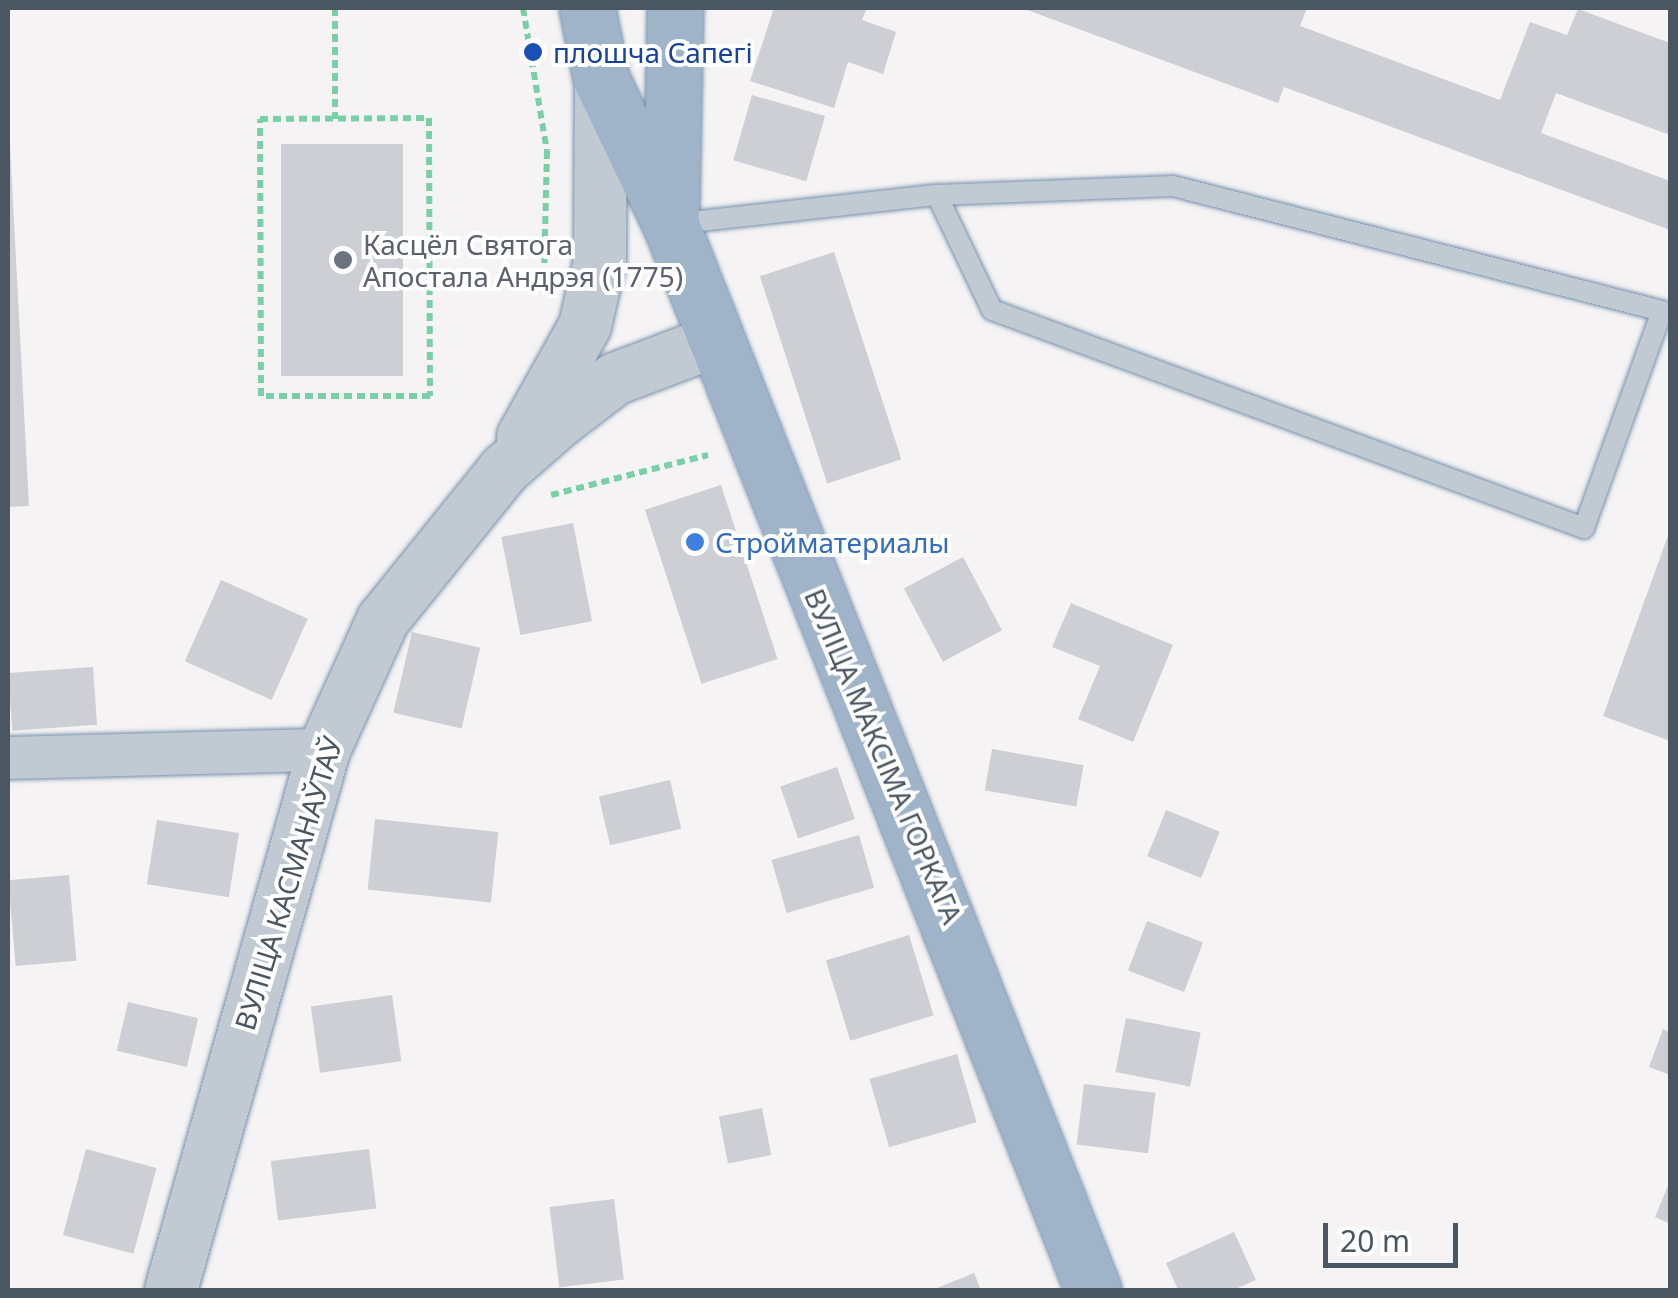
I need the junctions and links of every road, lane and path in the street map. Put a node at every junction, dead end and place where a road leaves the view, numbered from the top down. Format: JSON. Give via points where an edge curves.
{"nodes":[{"id":1,"x":335,"y":8,"type":"edge"},
{"id":2,"x":522,"y":8,"type":"edge"},
{"id":3,"x":586,"y":8,"type":"edge"},
{"id":4,"x":674,"y":8,"type":"edge"},
{"id":5,"x":602,"y":79,"type":"junction"},
{"id":6,"x":335,"y":119,"type":"junction"},
{"id":7,"x":937,"y":195,"type":"junction"},
{"id":8,"x":671,"y":224,"type":"junction"},
{"id":9,"x":544,"y":284,"type":"dead end"},
{"id":10,"x":715,"y":341,"type":"junction"},
{"id":11,"x":505,"y":469,"type":"junction"},
{"id":12,"x":324,"y":750,"type":"junction"},
{"id":13,"x":8,"y":758,"type":"edge"},
{"id":14,"x":171,"y":1290,"type":"edge"},
{"id":15,"x":1093,"y":1290,"type":"edge"}],
"edges":[{"from":1,"to":6,"type":"path"},
{"from":2,"to":9,"type":"path","via":[[548,151]]},
{"from":3,"to":5,"type":"highway","name":"ВУЛІЦА МАКСІМА ГОРКАГА"},
{"from":4,"to":8,"type":"highway","name":"ВУЛІЦА МАКСІМА ГОРКАГА"},
{"from":5,"to":8,"type":"highway","name":"ВУЛІЦА МАКСІМА ГОРКАГА"},
{"from":5,"to":11,"type":"street","via":[[600,261],[585,326]]},
{"from":6,"to":6,"type":"path","via":[[429,118],[430,396],[261,396],[260,119]]},
{"from":7,"to":7,"type":"lane","via":[[1173,186],[1662,310],[1584,528],[992,310]]},
{"from":7,"to":8,"type":"lane"},
{"from":8,"to":10,"type":"highway","name":"ВУЛІЦА МАКСІМА ГОРКАГА"},
{"from":10,"to":11,"type":"street","name":"ВУЛІЦА КАСМАНАЎТАЎ","via":[[615,378]]},
{"from":10,"to":15,"type":"highway","name":"ВУЛІЦА МАКСІМА ГОРКАГА"},
{"from":11,"to":12,"type":"street","name":"ВУЛІЦА КАСМАНАЎТАЎ","via":[[383,620]]},
{"from":12,"to":13,"type":"street"},
{"from":12,"to":14,"type":"street","name":"ВУЛІЦА КАСМАНАЎТАЎ"}]}
